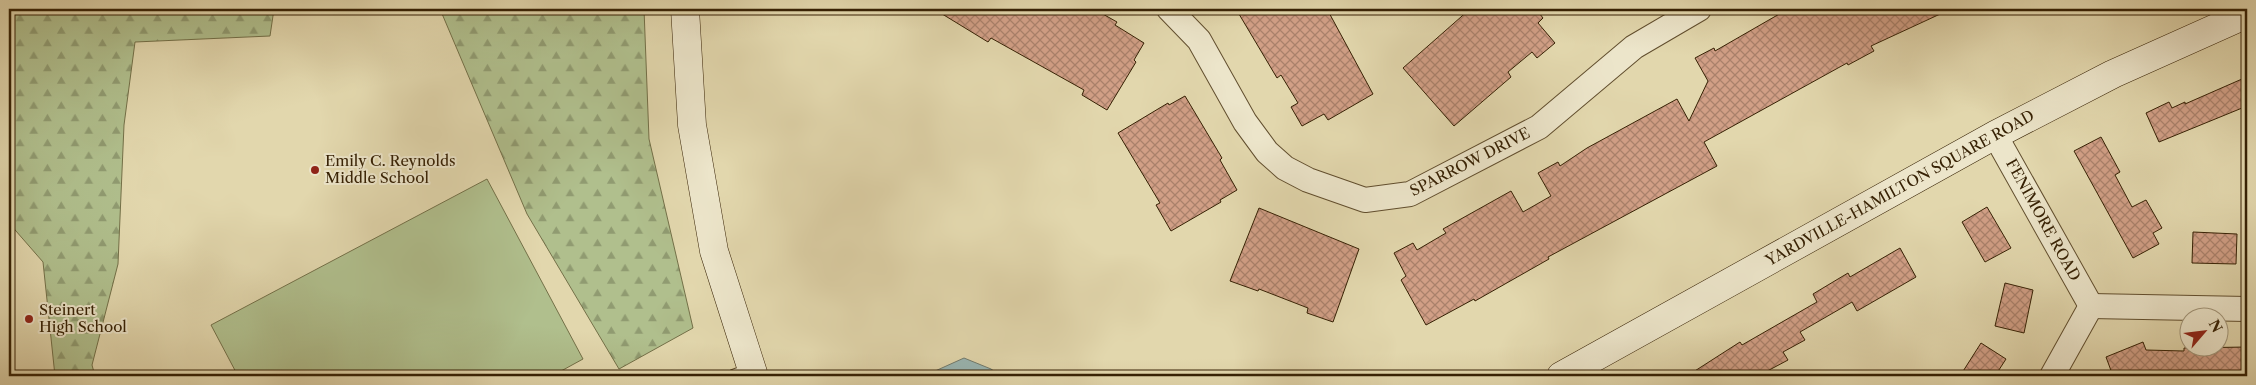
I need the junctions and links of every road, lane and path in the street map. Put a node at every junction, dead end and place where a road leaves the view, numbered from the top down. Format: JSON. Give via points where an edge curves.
{"nodes":[{"id":1,"x":685,"y":9,"type":"edge"},
{"id":2,"x":1699,"y":9,"type":"edge"},
{"id":3,"x":1176,"y":11,"type":"edge"},
{"id":4,"x":2247,"y":14,"type":"edge"},
{"id":5,"x":1995,"y":135,"type":"junction"},
{"id":6,"x":2091,"y":306,"type":"junction"},
{"id":7,"x":2247,"y":309,"type":"edge"},
{"id":8,"x":746,"y":374,"type":"edge"},
{"id":9,"x":1561,"y":376,"type":"edge"},
{"id":10,"x":2052,"y":376,"type":"edge"}],
"edges":[{"from":1,"to":8,"type":"street","via":[[692,125],[714,251]]},
{"from":2,"to":3,"type":"street","name":"SPARROW DRIVE","via":[[1634,47],[1539,127],[1410,194],[1365,200],[1308,180],[1285,168],[1267,152],[1245,122],[1199,40]]},
{"from":4,"to":5,"type":"street","name":"YARDVILLE-HAMILTON SQUARE ROAD","via":[[2113,74]]},
{"from":5,"to":6,"type":"street","name":"FENIMORE ROAD"},
{"from":5,"to":9,"type":"street","name":"YARDVILLE-HAMILTON SQUARE ROAD"},
{"from":6,"to":7,"type":"street"},
{"from":6,"to":10,"type":"street"}]}
